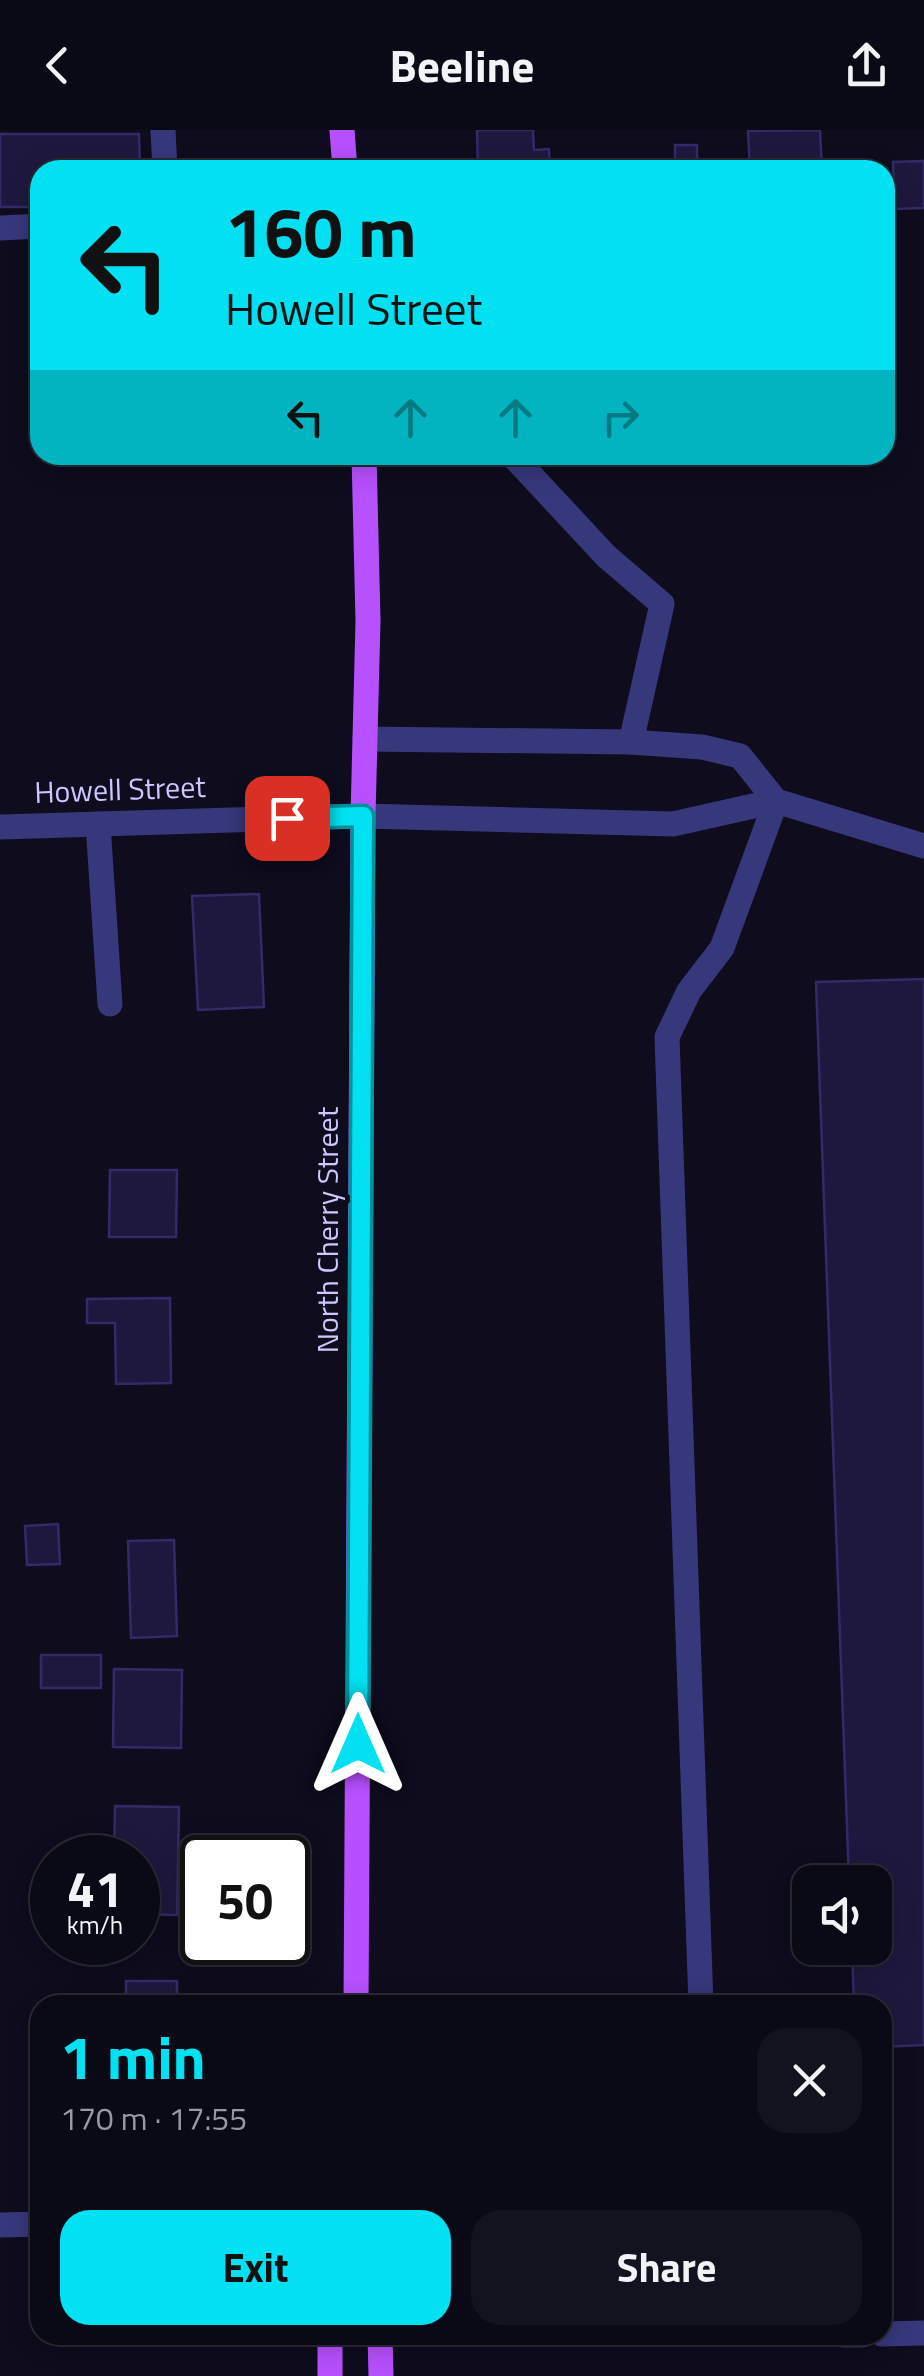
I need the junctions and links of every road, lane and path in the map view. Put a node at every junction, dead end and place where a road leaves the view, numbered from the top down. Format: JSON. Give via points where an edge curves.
{"nodes":[{"id":1,"x":163,"y":130,"type":"edge"},
{"id":2,"x":342,"y":130,"type":"edge"},
{"id":3,"x":164,"y":160,"type":"edge"},
{"id":4,"x":344,"y":160,"type":"edge"},
{"id":5,"x":30,"y":226,"type":"edge"},
{"id":6,"x":0,"y":228,"type":"edge"},
{"id":7,"x":364,"y":465,"type":"edge"},
{"id":8,"x":521,"y":465,"type":"edge"},
{"id":9,"x":364,"y":739,"type":"junction"},
{"id":10,"x":631,"y":742,"type":"junction"},
{"id":11,"x":776,"y":801,"type":"junction"},
{"id":12,"x":363,"y":816,"type":"junction"},
{"id":13,"x":98,"y":824,"type":"junction"},
{"id":14,"x":0,"y":826,"type":"edge"},
{"id":15,"x":924,"y":846,"type":"edge"},
{"id":16,"x":110,"y":1004,"type":"dead end"},
{"id":17,"x":356,"y":1995,"type":"edge"},
{"id":18,"x":701,"y":1995,"type":"edge"},
{"id":19,"x":30,"y":2224,"type":"edge"},
{"id":20,"x":0,"y":2226,"type":"edge"},
{"id":21,"x":924,"y":2333,"type":"edge"},
{"id":22,"x":892,"y":2334,"type":"edge"},
{"id":23,"x":330,"y":2345,"type":"edge"},
{"id":24,"x":380,"y":2345,"type":"edge"},
{"id":25,"x":330,"y":2376,"type":"edge"},
{"id":26,"x":381,"y":2376,"type":"edge"}],
"edges":[{"from":1,"to":3,"type":"street"},
{"from":2,"to":4,"type":"main road"},
{"from":5,"to":6,"type":"street"},
{"from":7,"to":9,"type":"main road","name":"North Cherry Street"},
{"from":8,"to":10,"type":"street","via":[[606,556],[662,604]]},
{"from":9,"to":10,"type":"street"},
{"from":9,"to":12,"type":"main road","name":"North Cherry Street"},
{"from":10,"to":11,"type":"street","via":[[740,756]]},
{"from":11,"to":12,"type":"street","name":"Howell Street","via":[[673,824]]},
{"from":11,"to":15,"type":"street"},
{"from":11,"to":18,"type":"street","via":[[722,948],[667,1037]]},
{"from":12,"to":13,"type":"street","name":"Howell Street"},
{"from":12,"to":17,"type":"main road","name":"North Cherry Street"},
{"from":13,"to":14,"type":"street","name":"Howell Street"},
{"from":13,"to":16,"type":"street"},
{"from":19,"to":20,"type":"street"},
{"from":21,"to":22,"type":"street"},
{"from":23,"to":25,"type":"main road"},
{"from":24,"to":26,"type":"main road"}]}
